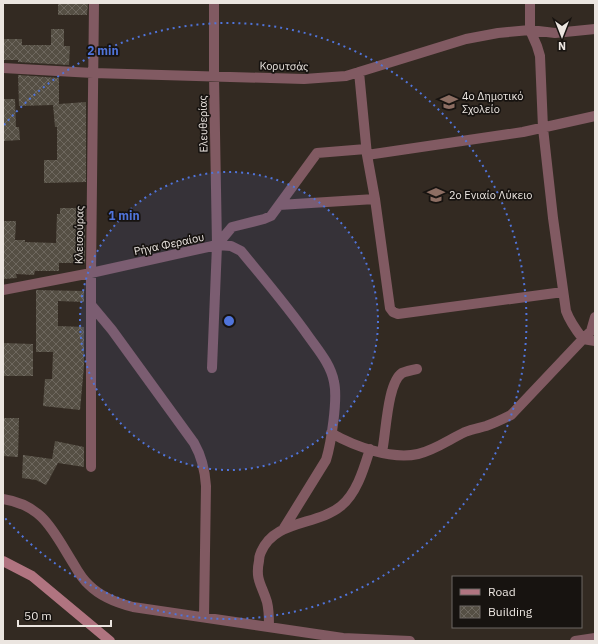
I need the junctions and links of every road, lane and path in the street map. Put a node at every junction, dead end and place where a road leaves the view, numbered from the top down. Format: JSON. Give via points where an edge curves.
{"nodes":[{"id":1,"x":94,"y":3,"type":"edge"},
{"id":2,"x":214,"y":3,"type":"edge"},
{"id":3,"x":530,"y":3,"type":"edge"},
{"id":4,"x":595,"y":29,"type":"edge"},
{"id":5,"x":530,"y":30,"type":"junction"},
{"id":6,"x":3,"y":68,"type":"edge"},
{"id":7,"x":359,"y":72,"type":"junction"},
{"id":8,"x":93,"y":73,"type":"junction"},
{"id":9,"x":214,"y":76,"type":"junction"},
{"id":10,"x":592,"y":118,"type":"edge"},
{"id":11,"x":543,"y":128,"type":"junction"},
{"id":12,"x":367,"y":152,"type":"junction"},
{"id":13,"x":375,"y":199,"type":"junction"},
{"id":14,"x":280,"y":205,"type":"junction"},
{"id":15,"x":217,"y":245,"type":"junction"},
{"id":16,"x":91,"y":273,"type":"junction"},
{"id":17,"x":3,"y":290,"type":"edge"},
{"id":18,"x":563,"y":292,"type":"junction"},
{"id":19,"x":92,"y":306,"type":"junction"},
{"id":20,"x":595,"y":317,"type":"edge"},
{"id":21,"x":584,"y":339,"type":"junction"},
{"id":22,"x":595,"y":341,"type":"edge"},
{"id":23,"x":212,"y":368,"type":"dead end"},
{"id":24,"x":417,"y":369,"type":"dead end"},
{"id":25,"x":331,"y":433,"type":"junction"},
{"id":26,"x":370,"y":449,"type":"junction"},
{"id":27,"x":382,"y":452,"type":"junction"},
{"id":28,"x":91,"y":467,"type":"dead end"},
{"id":29,"x":3,"y":499,"type":"edge"},
{"id":30,"x":284,"y":528,"type":"junction"},
{"id":31,"x":3,"y":561,"type":"edge"},
{"id":32,"x":204,"y":617,"type":"junction"},
{"id":33,"x":268,"y":626,"type":"junction"},
{"id":34,"x":595,"y":638,"type":"edge"},
{"id":35,"x":110,"y":641,"type":"edge"},
{"id":36,"x":410,"y":641,"type":"edge"},
{"id":37,"x":575,"y":641,"type":"edge"}],
"edges":[{"from":1,"to":8,"type":"street","name":"Κλεισούρας"},
{"from":2,"to":9,"type":"street","name":"Ελευθερίας"},
{"from":3,"to":5,"type":"street"},
{"from":4,"to":5,"type":"street","name":"Κορυτσάς","via":[[555,33]]},
{"from":5,"to":7,"type":"street","name":"Κορυτσάς","via":[[466,39]]},
{"from":5,"to":11,"type":"street","via":[[540,56]]},
{"from":6,"to":8,"type":"street","name":"Κορυτσάς"},
{"from":7,"to":9,"type":"street","name":"Κορυτσάς","via":[[333,78],[304,79]]},
{"from":7,"to":12,"type":"street"},
{"from":8,"to":9,"type":"street","name":"Κορυτσάς"},
{"from":8,"to":16,"type":"street","name":"Κλεισούρας"},
{"from":9,"to":15,"type":"street","name":"Ελευθερίας"},
{"from":10,"to":11,"type":"street","name":"Ρήγα Φεραίου"},
{"from":11,"to":12,"type":"street","name":"Ρήγα Φεραίου"},
{"from":11,"to":18,"type":"street"},
{"from":12,"to":13,"type":"street"},
{"from":12,"to":14,"type":"street","name":"Ρήγα Φεραίου","via":[[317,153]]},
{"from":13,"to":14,"type":"street"},
{"from":13,"to":18,"type":"street","via":[[390,308],[393,312],[398,314]]},
{"from":14,"to":15,"type":"street","name":"Ρήγα Φεραίου","via":[[271,216],[232,227]]},
{"from":15,"to":16,"type":"street","name":"Ρήγα Φεραίου"},
{"from":15,"to":23,"type":"street","name":"Ελευθερίας"},
{"from":15,"to":25,"type":"street","via":[[231,246],[241,251],[294,317],[331,371],[336,397]]},
{"from":16,"to":17,"type":"street","name":"Ρήγα Φεραίου"},
{"from":16,"to":19,"type":"street","name":"Κλεισούρας"},
{"from":18,"to":21,"type":"street","via":[[569,320]]},
{"from":19,"to":28,"type":"street","name":"Κλεισούρας"},
{"from":19,"to":32,"type":"street","via":[[194,443],[202,460],[206,486]]},
{"from":20,"to":21,"type":"street","via":[[591,331]]},
{"from":21,"to":22,"type":"street"},
{"from":21,"to":27,"type":"street","via":[[511,415],[467,431],[418,454],[404,456]]},
{"from":24,"to":27,"type":"street","via":[[401,374],[393,387]]},
{"from":25,"to":26,"type":"street","via":[[350,444]]},
{"from":25,"to":30,"type":"street","via":[[326,460]]},
{"from":26,"to":27,"type":"street"},
{"from":26,"to":30,"type":"street","via":[[358,482],[341,506],[323,517]]},
{"from":29,"to":32,"type":"street","via":[[23,504],[39,514],[89,585],[104,596],[118,604]]},
{"from":30,"to":33,"type":"street","via":[[272,536],[260,552],[257,575],[267,603]]},
{"from":31,"to":35,"type":"street","via":[[32,576]]},
{"from":32,"to":33,"type":"street"},
{"from":33,"to":36,"type":"street","via":[[343,638]]},
{"from":34,"to":37,"type":"street"}]}
